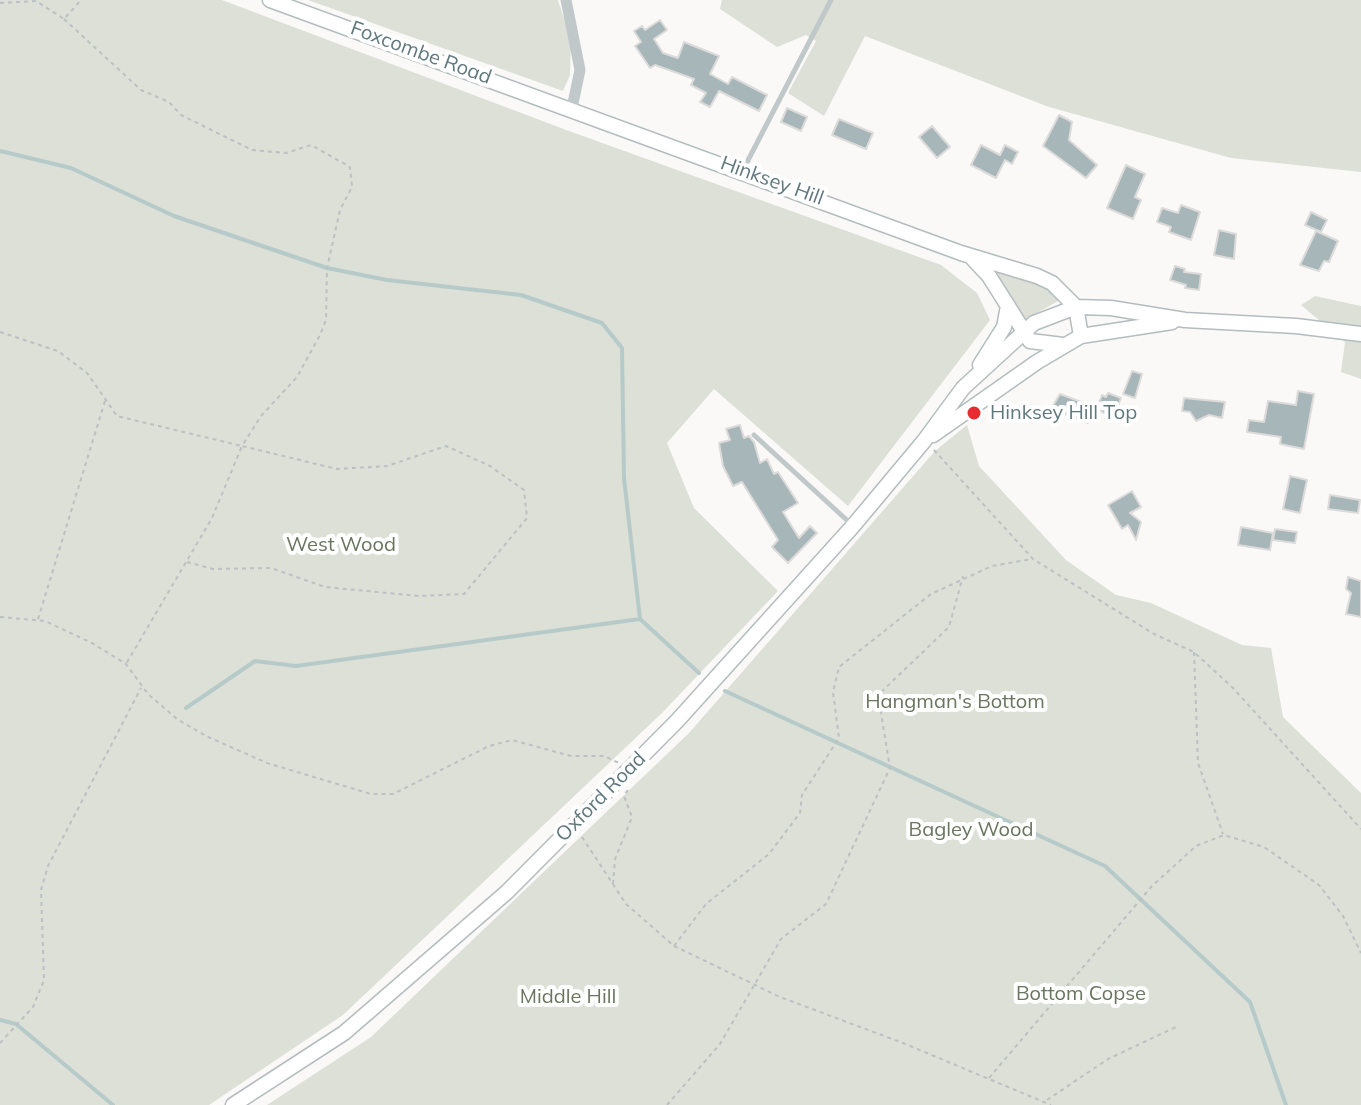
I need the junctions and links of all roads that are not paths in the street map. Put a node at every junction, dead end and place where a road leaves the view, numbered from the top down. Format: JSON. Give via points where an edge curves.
{"nodes":[{"id":1,"x":270,"y":0,"type":"edge"},
{"id":2,"x":566,"y":0,"type":"edge"},
{"id":3,"x":831,"y":0,"type":"edge"},
{"id":4,"x":572,"y":108,"type":"junction"},
{"id":5,"x":743,"y":171,"type":"junction"},
{"id":6,"x":970,"y":256,"type":"junction"},
{"id":7,"x":1008,"y":306,"type":"junction"},
{"id":8,"x":1076,"y":307,"type":"junction"},
{"id":9,"x":1185,"y":320,"type":"junction"},
{"id":10,"x":1023,"y":332,"type":"junction"},
{"id":11,"x":1361,"y":334,"type":"edge"},
{"id":12,"x":1081,"y":336,"type":"junction"},
{"id":13,"x":1063,"y":345,"type":"junction"},
{"id":14,"x":963,"y":388,"type":"junction"},
{"id":15,"x":754,"y":435,"type":"dead end"},
{"id":16,"x":924,"y":441,"type":"junction"},
{"id":17,"x":853,"y":526,"type":"junction"},
{"id":18,"x":233,"y":1105,"type":"edge"}],
"edges":[{"from":1,"to":4,"type":"street","name":"Foxcombe Road"},
{"from":2,"to":4,"type":"street","via":[[580,70]]},
{"from":3,"to":5,"type":"lane"},
{"from":4,"to":5,"type":"street","name":"Hinksey Hill"},
{"from":5,"to":6,"type":"street","name":"Hinksey Hill"},
{"from":6,"to":7,"type":"street","name":"Hinksey Hill"},
{"from":6,"to":8,"type":"street","name":"Hinksey Hill","via":[[1037,276],[1060,289]]},
{"from":7,"to":10,"type":"street","name":"Hinksey Hill"},
{"from":7,"to":14,"type":"street","name":"Oxford Road","via":[[1004,327]]},
{"from":8,"to":9,"type":"street","name":"Oxford Road"},
{"from":8,"to":10,"type":"street","name":"Oxford Road","via":[[1047,315]]},
{"from":8,"to":12,"type":"street"},
{"from":9,"to":11,"type":"street"},
{"from":9,"to":12,"type":"street","name":"Oxford Road"},
{"from":10,"to":13,"type":"street","via":[[1030,341]]},
{"from":10,"to":14,"type":"street","name":"Oxford Road"},
{"from":12,"to":13,"type":"street","name":"Oxford Road"},
{"from":13,"to":16,"type":"street","name":"Oxford Road"},
{"from":14,"to":16,"type":"street","name":"Oxford Road"},
{"from":15,"to":17,"type":"lane"},
{"from":16,"to":17,"type":"street","name":"Oxford Road"},
{"from":17,"to":18,"type":"street","name":"Oxford Road","via":[[677,721],[507,892],[344,1033]]}]}
